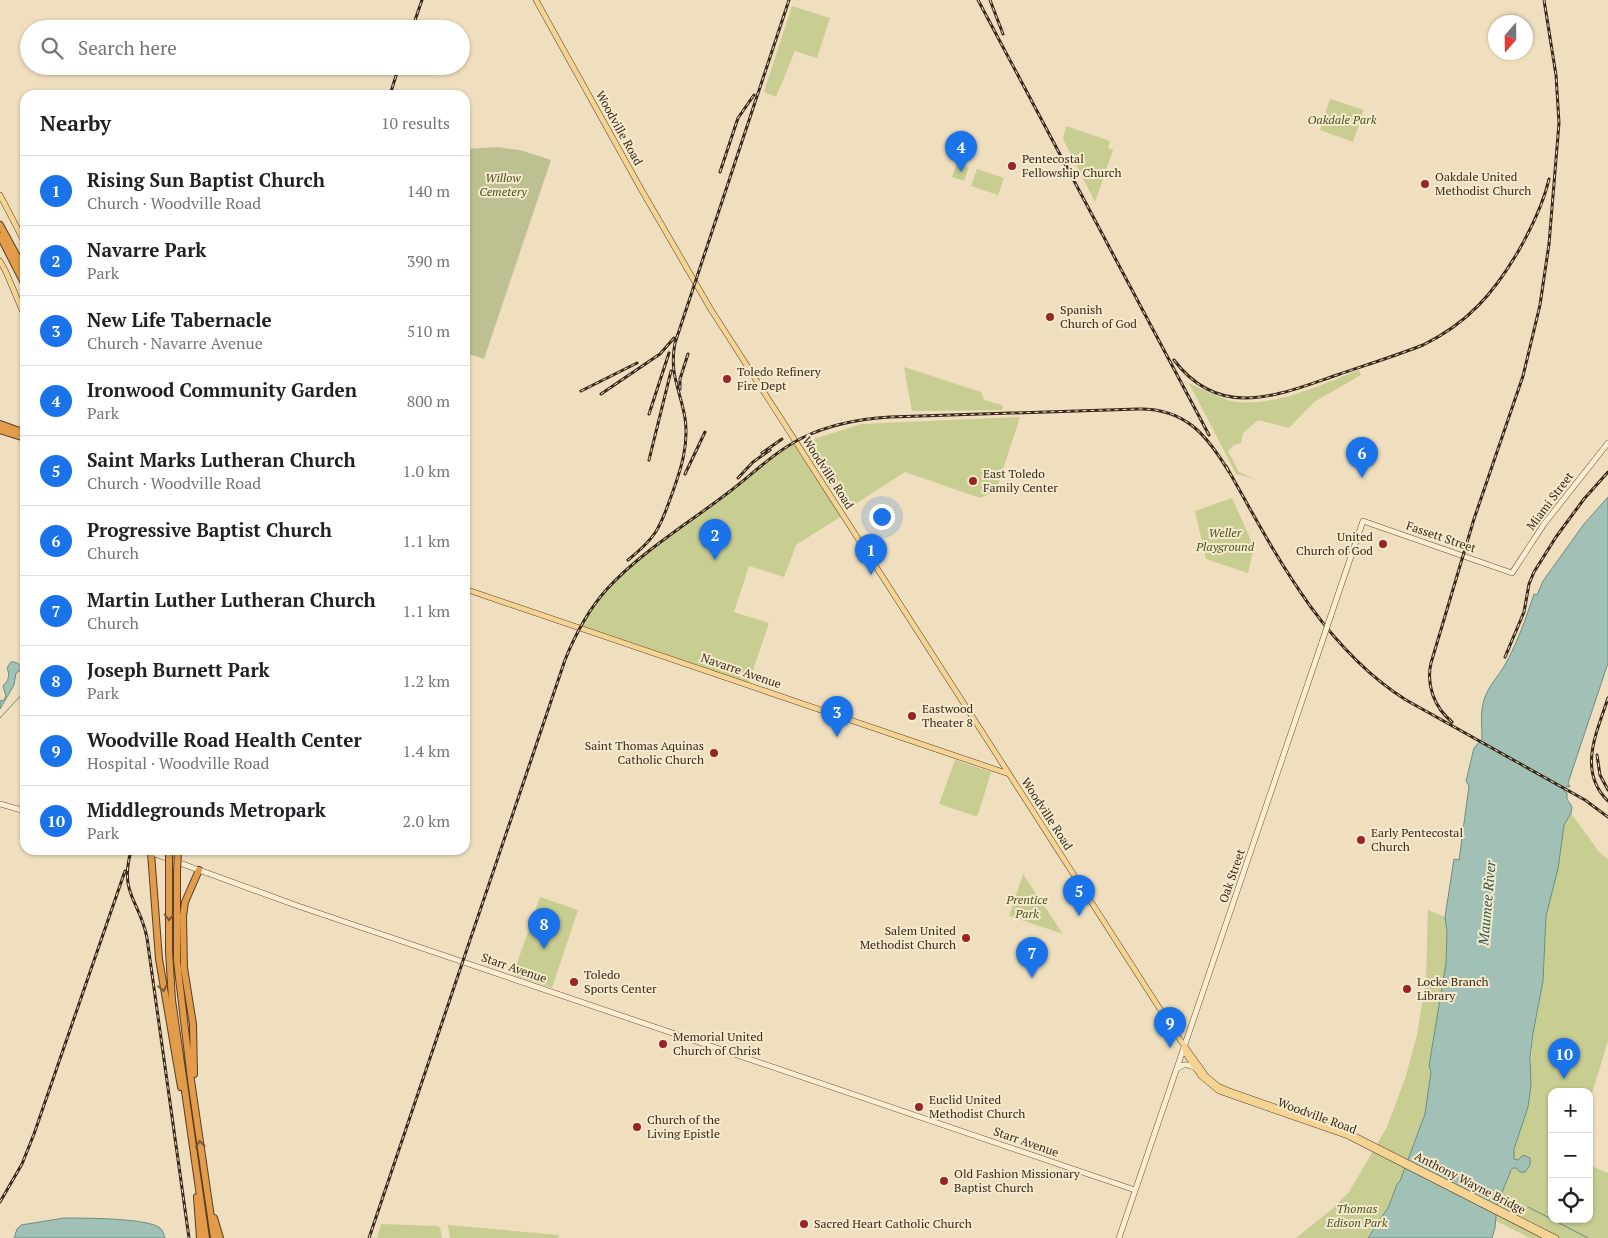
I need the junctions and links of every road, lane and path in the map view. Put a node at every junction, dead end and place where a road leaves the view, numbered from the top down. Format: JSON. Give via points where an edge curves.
{"nodes":[{"id":1,"x":536,"y":0,"type":"edge"},
{"id":2,"x":0,"y":195,"type":"edge"},
{"id":3,"x":0,"y":225,"type":"edge"},
{"id":4,"x":20,"y":233,"type":"edge"},
{"id":5,"x":0,"y":236,"type":"edge"},
{"id":6,"x":0,"y":261,"type":"edge"},
{"id":7,"x":20,"y":262,"type":"edge"},
{"id":8,"x":20,"y":275,"type":"edge"},
{"id":9,"x":20,"y":305,"type":"edge"},
{"id":10,"x":0,"y":425,"type":"edge"},
{"id":11,"x":0,"y":430,"type":"edge"},
{"id":12,"x":20,"y":433,"type":"edge"},
{"id":13,"x":20,"y":435,"type":"edge"},
{"id":14,"x":1608,"y":444,"type":"edge"},
{"id":15,"x":1363,"y":521,"type":"joint"},
{"id":16,"x":1512,"y":573,"type":"joint"},
{"id":17,"x":470,"y":591,"type":"edge"},
{"id":18,"x":1009,"y":774,"type":"junction"},
{"id":19,"x":0,"y":804,"type":"edge"},
{"id":20,"x":20,"y":810,"type":"edge"},
{"id":21,"x":151,"y":855,"type":"edge"},
{"id":22,"x":159,"y":855,"type":"edge"},
{"id":23,"x":169,"y":855,"type":"edge"},
{"id":24,"x":178,"y":855,"type":"edge"},
{"id":25,"x":199,"y":870,"type":"junction"},
{"id":26,"x":1185,"y":1047,"type":"junction"},
{"id":27,"x":1195,"y":1068,"type":"junction"},
{"id":28,"x":1177,"y":1069,"type":"junction"},
{"id":29,"x":1237,"y":1096,"type":"junction"},
{"id":30,"x":196,"y":1115,"type":"junction"},
{"id":31,"x":1376,"y":1148,"type":"junction"},
{"id":32,"x":194,"y":1153,"type":"junction"},
{"id":33,"x":1136,"y":1190,"type":"junction"},
{"id":34,"x":205,"y":1206,"type":"junction"},
{"id":35,"x":207,"y":1222,"type":"junction"},
{"id":36,"x":200,"y":1238,"type":"edge"},
{"id":37,"x":206,"y":1238,"type":"edge"},
{"id":38,"x":214,"y":1238,"type":"edge"},
{"id":39,"x":220,"y":1238,"type":"edge"},
{"id":40,"x":1119,"y":1238,"type":"edge"},
{"id":41,"x":1548,"y":1238,"type":"edge"},
{"id":42,"x":1556,"y":1238,"type":"edge"}],
"edges":[{"from":1,"to":18,"type":"main road","name":"Woodville Road","via":[[710,308]]},
{"from":2,"to":4,"type":"main road"},
{"from":3,"to":7,"type":"highway"},
{"from":5,"to":8,"type":"highway"},
{"from":6,"to":9,"type":"main road"},
{"from":10,"to":12,"type":"highway"},
{"from":11,"to":13,"type":"highway"},
{"from":14,"to":16,"type":"main road","name":"Miami Street","via":[[1544,524]]},
{"from":15,"to":16,"type":"main road","name":"Fassett Street"},
{"from":15,"to":26,"type":"main road","name":"Oak Street","bridge":true},
{"from":17,"to":18,"type":"main road","name":"Navarre Avenue"},
{"from":18,"to":26,"type":"main road","name":"Woodville Road"},
{"from":19,"to":20,"type":"main road"},
{"from":21,"to":32,"type":"highway","one_way":true,"via":[[160,967]]},
{"from":22,"to":25,"type":"main road","name":"Starr Avenue"},
{"from":23,"to":32,"type":"highway","one_way":true,"bridge":true,"via":[[171,995]]},
{"from":24,"to":30,"type":"highway","bridge":true,"via":[[177,961]]},
{"from":25,"to":30,"type":"highway","via":[[185,902],[183,916],[184,968],[194,1032]]},
{"from":25,"to":33,"type":"main road","name":"Starr Avenue"},
{"from":26,"to":27,"type":"main road","name":"Woodville Road"},
{"from":26,"to":28,"type":"main road","name":"Oak Street"},
{"from":26,"to":29,"type":"main road","name":"Woodville Road","via":[[1212,1082]]},
{"from":27,"to":28,"type":"main road","via":[[1187,1064]]},
{"from":27,"to":29,"type":"main road","name":"Woodville Road","via":[[1215,1089]]},
{"from":28,"to":33,"type":"main road","name":"Oak Street"},
{"from":29,"to":31,"type":"main road","name":"Woodville Road"},
{"from":34,"to":30,"type":"highway","one_way":true},
{"from":31,"to":41,"type":"main road","name":"Anthony Wayne Bridge"},
{"from":31,"to":42,"type":"main road","name":"Anthony Wayne Bridge"},
{"from":32,"to":34,"type":"highway"},
{"from":33,"to":40,"type":"main road","name":"Oak Street"},
{"from":34,"to":35,"type":"highway"},
{"from":34,"to":35,"type":"highway"},
{"from":35,"to":36,"type":"highway"},
{"from":35,"to":37,"type":"highway"},
{"from":35,"to":38,"type":"highway"},
{"from":35,"to":39,"type":"highway"}]}
